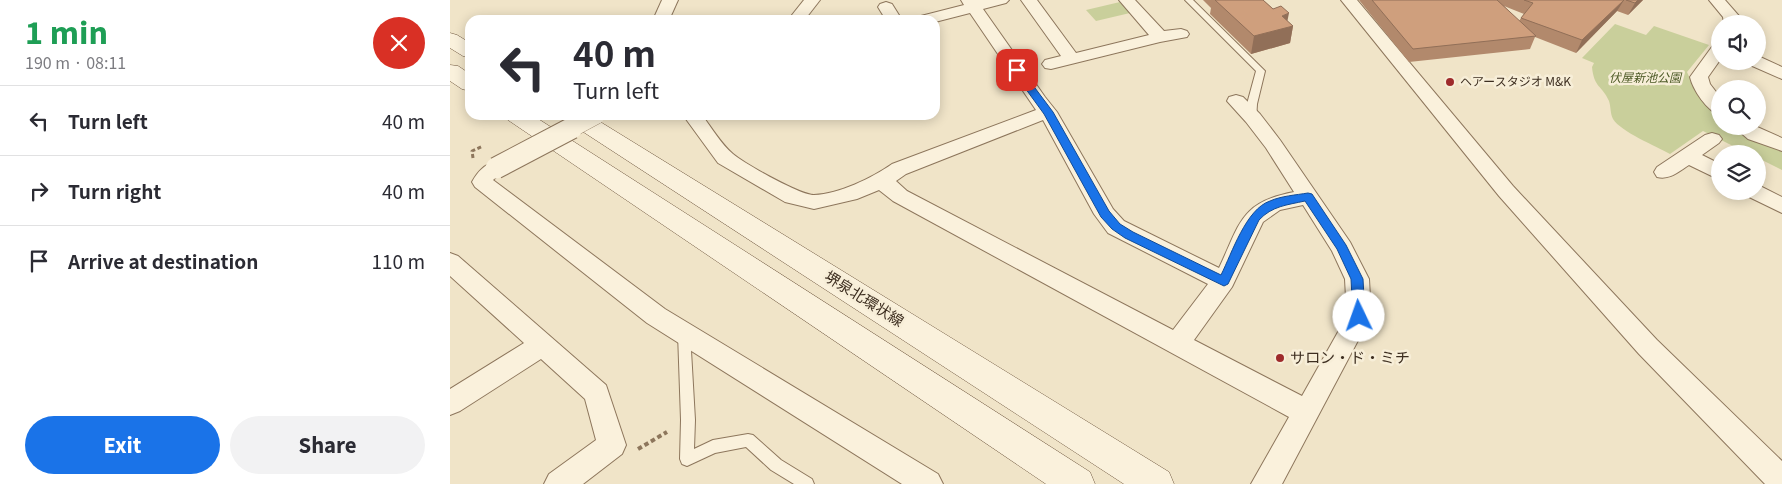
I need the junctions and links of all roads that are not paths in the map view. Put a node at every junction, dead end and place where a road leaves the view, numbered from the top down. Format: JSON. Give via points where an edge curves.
{"nodes":[{"id":1,"x":670,"y":0,"type":"edge"},
{"id":2,"x":812,"y":0,"type":"edge"},
{"id":3,"x":1001,"y":0,"type":"edge"},
{"id":4,"x":1029,"y":0,"type":"edge"},
{"id":5,"x":1127,"y":0,"type":"edge"},
{"id":6,"x":1189,"y":0,"type":"edge"},
{"id":7,"x":1350,"y":0,"type":"edge"},
{"id":8,"x":1717,"y":0,"type":"edge"},
{"id":9,"x":972,"y":3,"type":"edge"},
{"id":10,"x":663,"y":15,"type":"edge"},
{"id":11,"x":800,"y":15,"type":"dead end"},
{"id":12,"x":937,"y":15,"type":"edge"},
{"id":13,"x":1730,"y":15,"type":"edge"},
{"id":14,"x":1181,"y":34,"type":"dead end"},
{"id":15,"x":1160,"y":37,"type":"junction"},
{"id":16,"x":450,"y":39,"type":"edge"},
{"id":17,"x":465,"y":49,"type":"edge"},
{"id":18,"x":1072,"y":58,"type":"junction"},
{"id":19,"x":1711,"y":60,"type":"edge"},
{"id":20,"x":1051,"y":64,"type":"dead end"},
{"id":21,"x":1766,"y":66,"type":"edge"},
{"id":22,"x":450,"y":71,"type":"edge"},
{"id":23,"x":1782,"y":74,"type":"edge"},
{"id":24,"x":465,"y":81,"type":"edge"},
{"id":25,"x":1711,"y":98,"type":"edge"},
{"id":26,"x":1236,"y":101,"type":"dead end"},
{"id":27,"x":1048,"y":112,"type":"junction"},
{"id":28,"x":1253,"y":118,"type":"junction"},
{"id":29,"x":524,"y":120,"type":"edge"},
{"id":30,"x":581,"y":120,"type":"edge"},
{"id":31,"x":587,"y":120,"type":"edge"},
{"id":32,"x":696,"y":120,"type":"edge"},
{"id":33,"x":1755,"y":135,"type":"edge"},
{"id":34,"x":1712,"y":139,"type":"dead end"},
{"id":35,"x":1782,"y":145,"type":"edge"},
{"id":36,"x":1688,"y":156,"type":"junction"},
{"id":37,"x":1711,"y":168,"type":"edge"},
{"id":38,"x":1664,"y":172,"type":"dead end"},
{"id":39,"x":882,"y":181,"type":"junction"},
{"id":40,"x":1308,"y":197,"type":"junction"},
{"id":41,"x":1766,"y":197,"type":"edge"},
{"id":42,"x":1782,"y":206,"type":"edge"},
{"id":43,"x":450,"y":262,"type":"edge"},
{"id":44,"x":1224,"y":281,"type":"junction"},
{"id":45,"x":684,"y":333,"type":"junction"},
{"id":46,"x":544,"y":344,"type":"junction"},
{"id":47,"x":1177,"y":344,"type":"junction"},
{"id":48,"x":450,"y":403,"type":"edge"},
{"id":49,"x":1307,"y":413,"type":"junction"},
{"id":50,"x":1782,"y":481,"type":"edge"},
{"id":51,"x":559,"y":484,"type":"edge"},
{"id":52,"x":807,"y":484,"type":"edge"},
{"id":53,"x":928,"y":484,"type":"edge"},
{"id":54,"x":1077,"y":484,"type":"edge"},
{"id":55,"x":1156,"y":484,"type":"edge"},
{"id":56,"x":1266,"y":484,"type":"edge"}],
"edges":[{"from":1,"to":10,"type":"street"},
{"from":2,"to":11,"type":"street"},
{"from":3,"to":9,"type":"street"},
{"from":4,"to":18,"type":"street"},
{"from":5,"to":15,"type":"street"},
{"from":6,"to":28,"type":"lane","via":[[1261,71],[1252,104]]},
{"from":7,"to":50,"type":"street","via":[[1506,191],[1648,347]]},
{"from":8,"to":13,"type":"street"},
{"from":9,"to":12,"type":"street"},
{"from":9,"to":27,"type":"street"},
{"from":14,"to":15,"type":"street"},
{"from":15,"to":18,"type":"street"},
{"from":16,"to":17,"type":"main road"},
{"from":18,"to":20,"type":"street"},
{"from":19,"to":25,"type":"street","via":[[1699,77]]},
{"from":21,"to":23,"type":"street"},
{"from":22,"to":24,"type":"main road"},
{"from":26,"to":28,"type":"street"},
{"from":27,"to":39,"type":"street","via":[[899,169]]},
{"from":27,"to":44,"type":"street","via":[[1105,214],[1116,227]]},
{"from":28,"to":40,"type":"street"},
{"from":29,"to":54,"type":"main road"},
{"from":30,"to":55,"type":"main road","name":"堺泉北環状線"},
{"from":31,"to":45,"type":"street","bridge":true,"via":[[496,168],[482,182],[656,316]]},
{"from":32,"to":39,"type":"street","via":[[725,158],[792,197],[814,202],[850,194]]},
{"from":33,"to":35,"type":"street"},
{"from":34,"to":36,"type":"street"},
{"from":36,"to":37,"type":"street"},
{"from":36,"to":38,"type":"street"},
{"from":39,"to":47,"type":"street","via":[[900,196]]},
{"from":40,"to":44,"type":"street","via":[[1272,204],[1254,218]]},
{"from":40,"to":49,"type":"street","via":[[1342,248],[1357,279],[1359,316]]},
{"from":41,"to":42,"type":"street"},
{"from":43,"to":46,"type":"street"},
{"from":44,"to":47,"type":"street"},
{"from":45,"to":52,"type":"lane","via":[[687,459],[713,447],[748,440],[776,465]]},
{"from":45,"to":53,"type":"street"},
{"from":46,"to":48,"type":"street"},
{"from":46,"to":51,"type":"street","via":[[598,393],[612,445]]},
{"from":47,"to":49,"type":"street"},
{"from":49,"to":56,"type":"street"}]}
